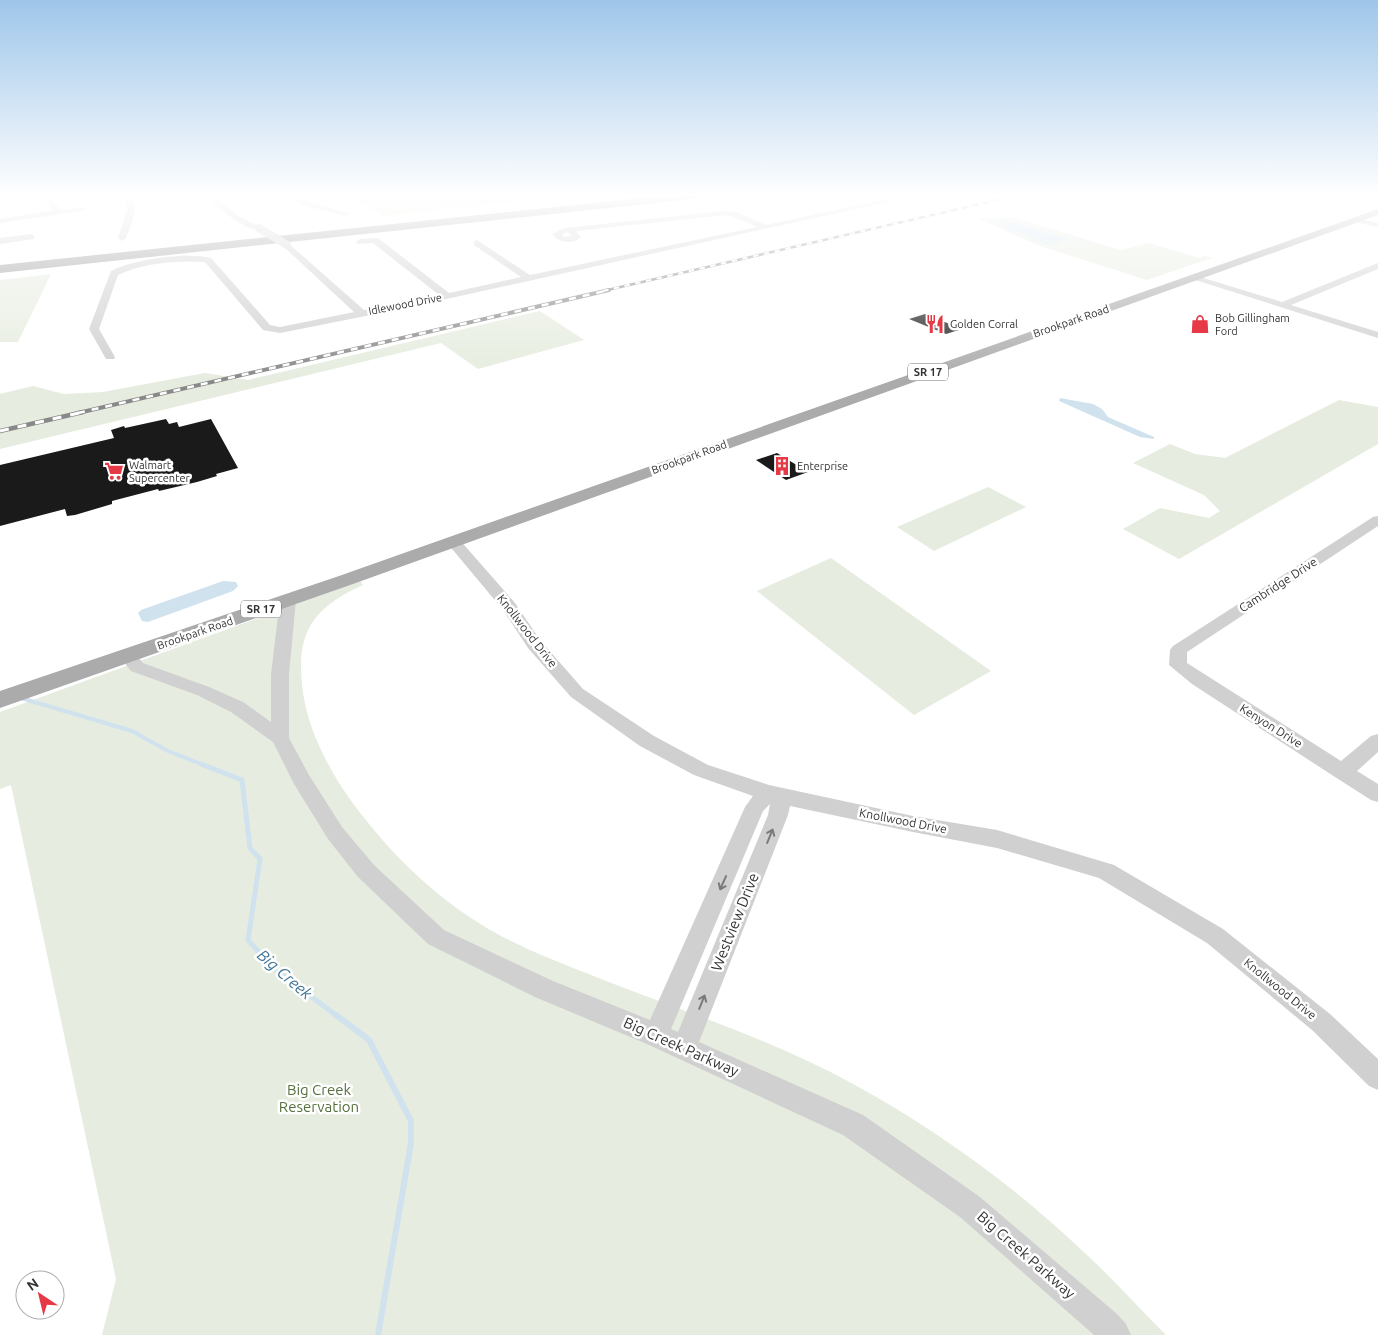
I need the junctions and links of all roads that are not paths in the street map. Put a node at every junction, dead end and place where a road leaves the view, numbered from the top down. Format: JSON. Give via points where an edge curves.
{"nodes":[{"id":1,"x":46,"y":257,"type":"edge"},
{"id":2,"x":111,"y":257,"type":"edge"},
{"id":3,"x":300,"y":257,"type":"edge"},
{"id":4,"x":397,"y":257,"type":"edge"},
{"id":5,"x":498,"y":257,"type":"edge"},
{"id":6,"x":624,"y":257,"type":"edge"},
{"id":7,"x":1252,"y":257,"type":"edge"},
{"id":8,"x":0,"y":262,"type":"edge"},
{"id":9,"x":1378,"y":266,"type":"edge"},
{"id":10,"x":0,"y":269,"type":"edge"},
{"id":11,"x":528,"y":278,"type":"junction"},
{"id":12,"x":1194,"y":278,"type":"junction"},
{"id":13,"x":447,"y":296,"type":"junction"},
{"id":14,"x":1283,"y":305,"type":"junction"},
{"id":15,"x":361,"y":313,"type":"junction"},
{"id":16,"x":1377,"y":334,"type":"edge"},
{"id":17,"x":110,"y":358,"type":"dead end"},
{"id":18,"x":1378,"y":520,"type":"edge"},
{"id":19,"x":453,"y":541,"type":"junction"},
{"id":20,"x":288,"y":600,"type":"junction"},
{"id":21,"x":1179,"y":650,"type":"joint"},
{"id":22,"x":128,"y":656,"type":"junction"},
{"id":23,"x":0,"y":700,"type":"edge"},
{"id":24,"x":280,"y":738,"type":"junction"},
{"id":25,"x":1378,"y":741,"type":"edge"},
{"id":26,"x":1342,"y":772,"type":"junction"},
{"id":27,"x":775,"y":794,"type":"junction"},
{"id":28,"x":1378,"y":794,"type":"edge"},
{"id":29,"x":733,"y":861,"type":"junction"},
{"id":30,"x":757,"y":868,"type":"junction"},
{"id":31,"x":700,"y":935,"type":"junction"},
{"id":32,"x":727,"y":942,"type":"junction"},
{"id":33,"x":656,"y":1035,"type":"junction"},
{"id":34,"x":684,"y":1048,"type":"junction"},
{"id":35,"x":1378,"y":1076,"type":"edge"},
{"id":36,"x":1114,"y":1335,"type":"edge"}],
"edges":[{"from":1,"to":8,"type":"highway"},
{"from":2,"to":10,"type":"highway"},
{"from":3,"to":15,"type":"street","bridge":true},
{"from":4,"to":13,"type":"street"},
{"from":5,"to":11,"type":"street"},
{"from":6,"to":11,"type":"street","name":"Idlewood Drive"},
{"from":7,"to":12,"type":"main road","name":"Brookpark Road","number":"SR 17"},
{"from":9,"to":14,"type":"street"},
{"from":11,"to":13,"type":"street","name":"Idlewood Drive"},
{"from":12,"to":14,"type":"street"},
{"from":12,"to":19,"type":"main road","name":"Brookpark Road","number":"SR 17"},
{"from":13,"to":15,"type":"street","name":"Idlewood Drive"},
{"from":14,"to":16,"type":"street"},
{"from":15,"to":17,"type":"street","name":"Idlewood Drive","via":[[272,330],[208,260],[117,270],[94,329]]},
{"from":18,"to":21,"type":"street","name":"Cambridge Drive"},
{"from":19,"to":20,"type":"main road","name":"Brookpark Road","number":"SR 17"},
{"from":19,"to":27,"type":"street","name":"Knollwood Drive","via":[[577,693],[701,770]]},
{"from":20,"to":22,"type":"main road","name":"Brookpark Road","number":"SR 17"},
{"from":20,"to":24,"type":"street","name":"Big Creek Parkway","via":[[280,674]]},
{"from":21,"to":26,"type":"street","name":"Kenyon Drive","via":[[1178,665],[1198,680]]},
{"from":22,"to":23,"type":"main road","name":"Brookpark Road","number":"SR 17"},
{"from":22,"to":24,"type":"street","name":"Big Creek Parkway","via":[[137,667],[237,707]]},
{"from":24,"to":33,"type":"street","name":"Big Creek Parkway","via":[[301,779],[366,871],[436,937],[544,989]]},
{"from":25,"to":26,"type":"street"},
{"from":26,"to":28,"type":"street","name":"Kenyon Drive"},
{"from":27,"to":29,"type":"street","name":"Westview Drive","via":[[756,807]]},
{"from":30,"to":27,"type":"street","name":"Westview Drive","one_way":true,"via":[[778,815]]},
{"from":27,"to":35,"type":"street","name":"Knollwood Drive","via":[[997,839],[1106,871],[1215,936],[1321,1022]]},
{"from":29,"to":30,"type":"street"},
{"from":29,"to":31,"type":"street","name":"Westview Drive","one_way":true},
{"from":30,"to":32,"type":"street","name":"Westview Drive"},
{"from":31,"to":32,"type":"street"},
{"from":31,"to":33,"type":"street","name":"Westview Drive"},
{"from":34,"to":32,"type":"street","name":"Westview Drive","one_way":true},
{"from":33,"to":34,"type":"street","name":"Big Creek Parkway"},
{"from":34,"to":36,"type":"street","name":"Big Creek Parkway","via":[[854,1125],[970,1207]]}]}
